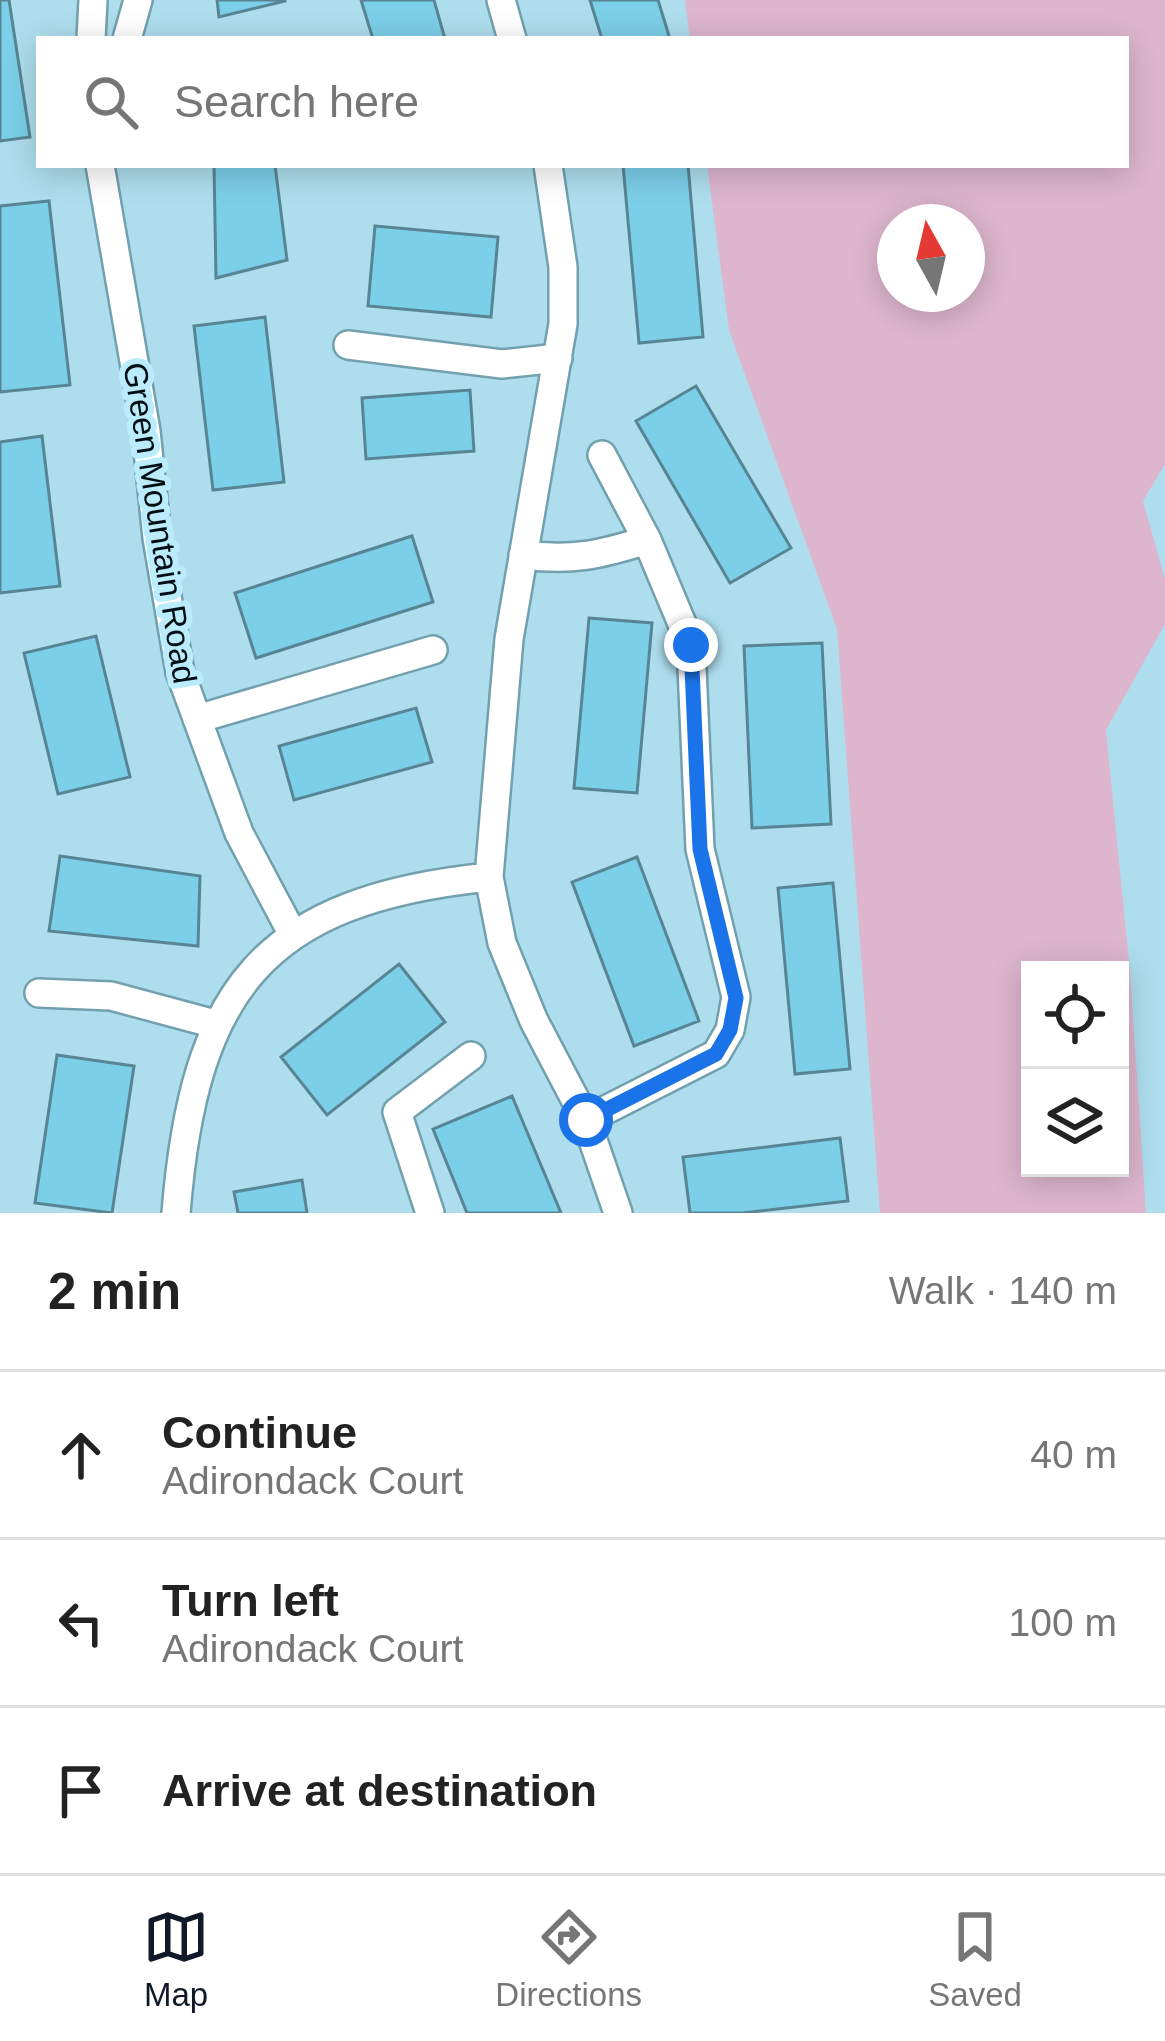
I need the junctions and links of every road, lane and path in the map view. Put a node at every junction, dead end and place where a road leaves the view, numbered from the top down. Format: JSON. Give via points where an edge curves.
{"nodes":[{"id":1,"x":93,"y":0,"type":"edge"},
{"id":2,"x":138,"y":0,"type":"edge"},
{"id":3,"x":501,"y":0,"type":"edge"},
{"id":4,"x":92,"y":36,"type":"edge"},
{"id":5,"x":128,"y":36,"type":"edge"},
{"id":6,"x":511,"y":36,"type":"edge"},
{"id":7,"x":101,"y":168,"type":"edge"},
{"id":8,"x":548,"y":168,"type":"edge"},
{"id":9,"x":348,"y":345,"type":"dead end"},
{"id":10,"x":558,"y":358,"type":"junction"},
{"id":11,"x":602,"y":455,"type":"dead end"},
{"id":12,"x":646,"y":540,"type":"junction"},
{"id":13,"x":523,"y":555,"type":"junction"},
{"id":14,"x":433,"y":650,"type":"dead end"},
{"id":15,"x":196,"y":719,"type":"junction"},
{"id":16,"x":489,"y":877,"type":"junction"},
{"id":17,"x":292,"y":933,"type":"junction"},
{"id":18,"x":39,"y":993,"type":"dead end"},
{"id":19,"x":215,"y":1024,"type":"junction"},
{"id":20,"x":471,"y":1056,"type":"dead end"},
{"id":21,"x":586,"y":1120,"type":"junction"},
{"id":22,"x":176,"y":1213,"type":"edge"},
{"id":23,"x":430,"y":1213,"type":"edge"},
{"id":24,"x":618,"y":1213,"type":"edge"}],
"edges":[{"from":1,"to":4,"type":"street"},
{"from":2,"to":5,"type":"street"},
{"from":3,"to":6,"type":"street"},
{"from":7,"to":15,"type":"street","name":"Green Mountain Road","via":[[180,672]]},
{"from":8,"to":10,"type":"street","via":[[563,267]]},
{"from":9,"to":10,"type":"street","via":[[502,364]]},
{"from":10,"to":13,"type":"street"},
{"from":11,"to":12,"type":"street"},
{"from":12,"to":13,"type":"street","via":[[595,556]]},
{"from":12,"to":21,"type":"street","via":[[691,645],[700,849],[736,998],[716,1054]]},
{"from":13,"to":16,"type":"street"},
{"from":14,"to":15,"type":"street"},
{"from":15,"to":17,"type":"street","name":"Green Mountain Road","via":[[239,833]]},
{"from":16,"to":17,"type":"street","via":[[419,884]]},
{"from":16,"to":21,"type":"street","via":[[502,943]]},
{"from":17,"to":19,"type":"street"},
{"from":18,"to":19,"type":"street","via":[[111,996]]},
{"from":19,"to":22,"type":"street","via":[[192,1088]]},
{"from":20,"to":23,"type":"street","via":[[397,1112]]},
{"from":21,"to":24,"type":"street"}]}
